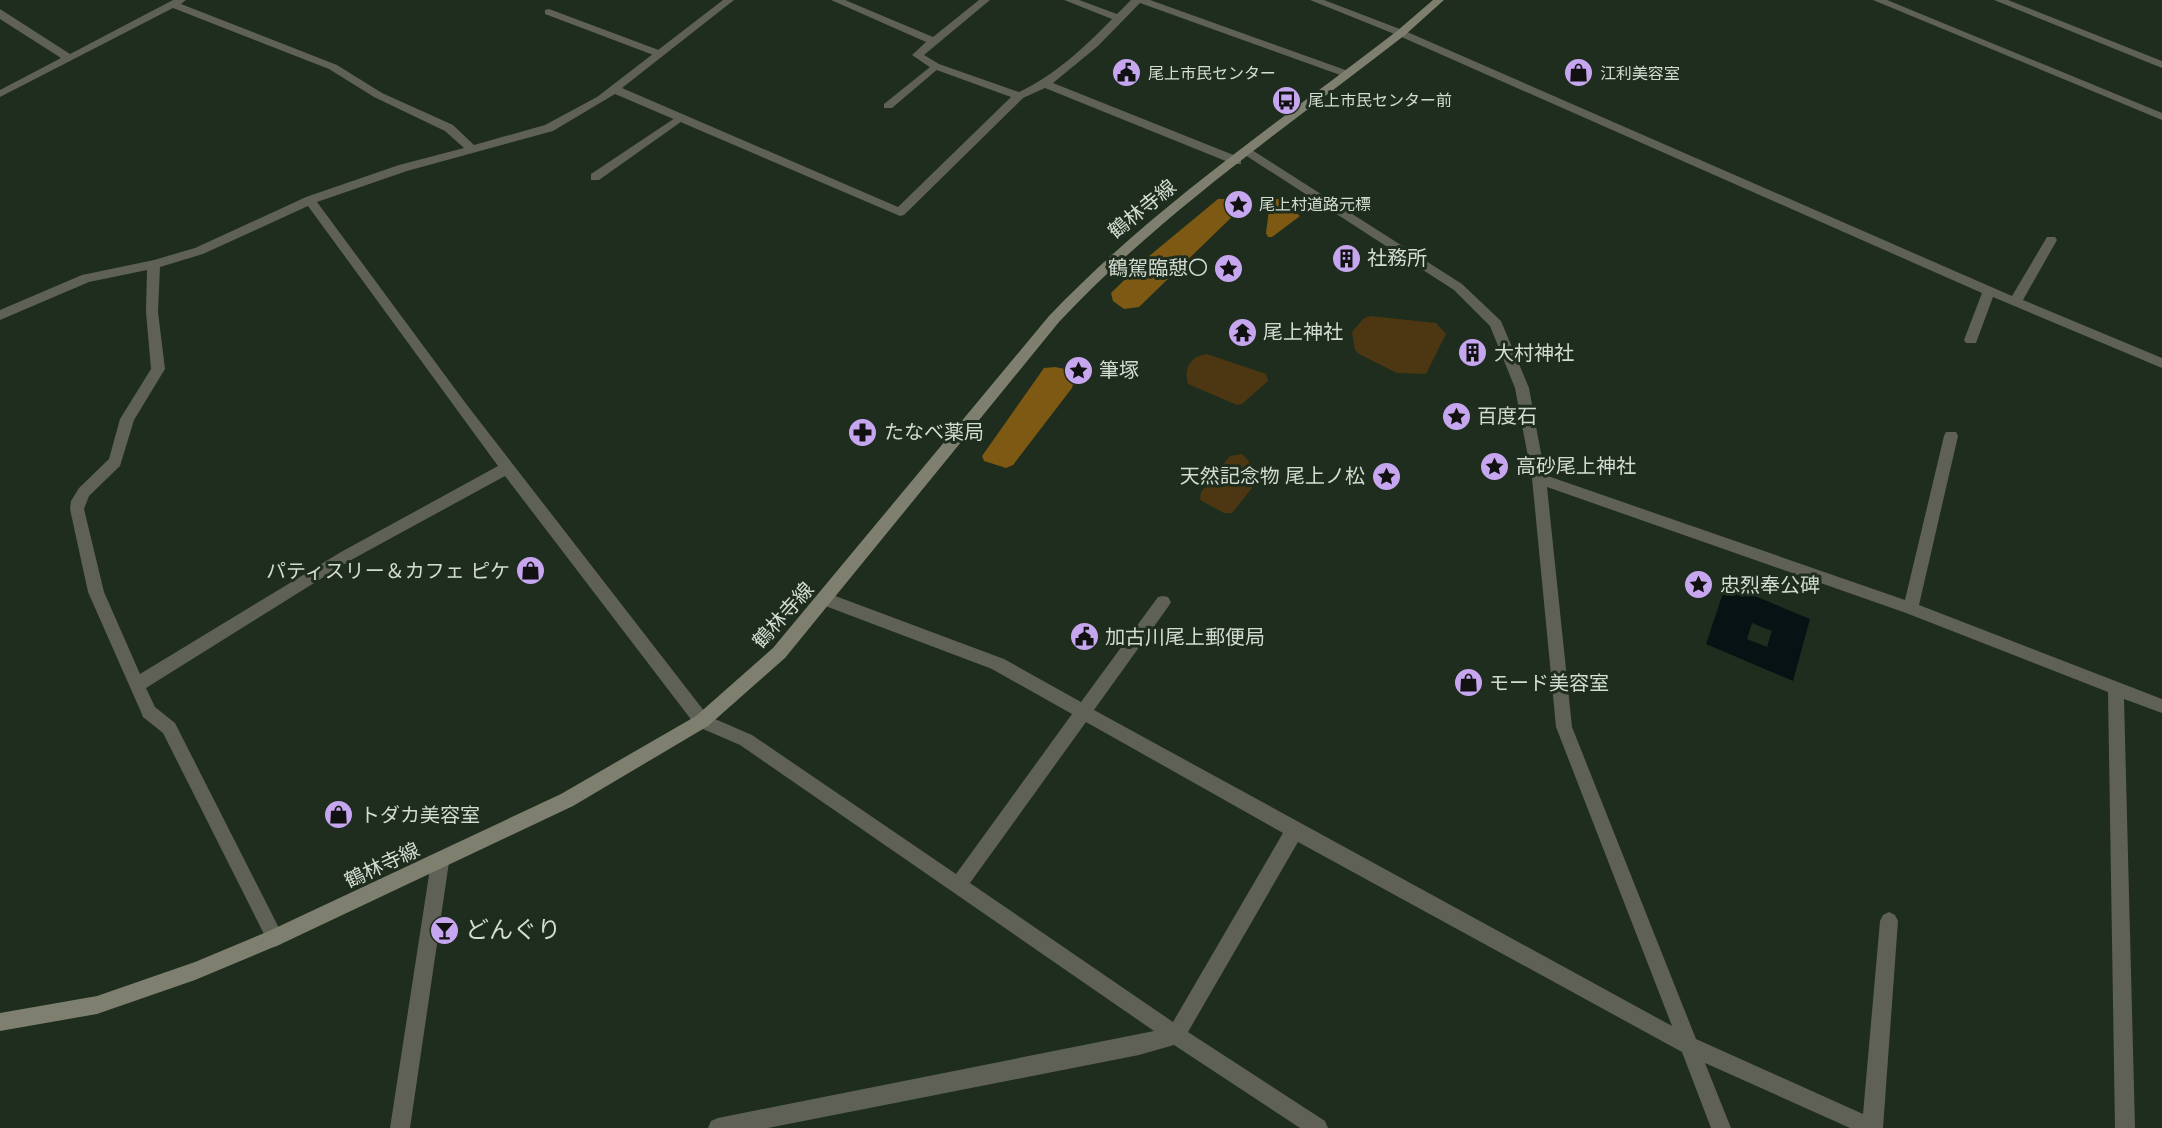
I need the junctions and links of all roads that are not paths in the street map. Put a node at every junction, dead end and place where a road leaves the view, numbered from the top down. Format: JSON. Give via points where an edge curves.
{"nodes":[{"id":1,"x":729,"y":0,"type":"edge"},
{"id":2,"x":836,"y":0,"type":"edge"},
{"id":3,"x":985,"y":0,"type":"edge"},
{"id":4,"x":1069,"y":0,"type":"edge"},
{"id":5,"x":1138,"y":0,"type":"edge"},
{"id":6,"x":1315,"y":0,"type":"edge"},
{"id":7,"x":1439,"y":0,"type":"edge"},
{"id":8,"x":1878,"y":0,"type":"edge"},
{"id":9,"x":1999,"y":0,"type":"edge"},
{"id":10,"x":177,"y":2,"type":"edge"},
{"id":11,"x":0,"y":12,"type":"edge"},
{"id":12,"x":549,"y":12,"type":"dead end"},
{"id":13,"x":1118,"y":18,"type":"junction"},
{"id":14,"x":1401,"y":33,"type":"junction"},
{"id":15,"x":933,"y":41,"type":"junction"},
{"id":16,"x":660,"y":54,"type":"junction"},
{"id":17,"x":69,"y":58,"type":"junction"},
{"id":18,"x":2162,"y":65,"type":"edge"},
{"id":19,"x":935,"y":66,"type":"junction"},
{"id":20,"x":1347,"y":74,"type":"junction"},
{"id":21,"x":1045,"y":84,"type":"junction"},
{"id":22,"x":614,"y":89,"type":"junction"},
{"id":23,"x":0,"y":94,"type":"edge"},
{"id":24,"x":1019,"y":96,"type":"junction"},
{"id":25,"x":888,"y":106,"type":"dead end"},
{"id":26,"x":681,"y":117,"type":"junction"},
{"id":27,"x":2162,"y":117,"type":"edge"},
{"id":28,"x":471,"y":148,"type":"junction"},
{"id":29,"x":1242,"y":157,"type":"junction"},
{"id":30,"x":595,"y":177,"type":"dead end"},
{"id":31,"x":310,"y":200,"type":"junction"},
{"id":32,"x":2051,"y":240,"type":"dead end"},
{"id":33,"x":154,"y":264,"type":"junction"},
{"id":34,"x":1989,"y":290,"type":"junction"},
{"id":35,"x":2015,"y":302,"type":"junction"},
{"id":36,"x":0,"y":315,"type":"edge"},
{"id":37,"x":1971,"y":340,"type":"dead end"},
{"id":38,"x":2162,"y":363,"type":"edge"},
{"id":39,"x":1951,"y":436,"type":"dead end"},
{"id":40,"x":507,"y":468,"type":"junction"},
{"id":41,"x":1539,"y":478,"type":"junction"},
{"id":42,"x":825,"y":599,"type":"junction"},
{"id":43,"x":1163,"y":602,"type":"dead end"},
{"id":44,"x":1911,"y":608,"type":"junction"},
{"id":45,"x":137,"y":685,"type":"junction"},
{"id":46,"x":2116,"y":689,"type":"junction"},
{"id":47,"x":2162,"y":706,"type":"edge"},
{"id":48,"x":1085,"y":712,"type":"junction"},
{"id":49,"x":702,"y":721,"type":"junction"},
{"id":50,"x":1295,"y":830,"type":"junction"},
{"id":51,"x":440,"y":862,"type":"junction"},
{"id":52,"x":958,"y":885,"type":"junction"},
{"id":53,"x":1889,"y":921,"type":"dead end"},
{"id":54,"x":275,"y":938,"type":"junction"},
{"id":55,"x":0,"y":1022,"type":"edge"},
{"id":56,"x":1176,"y":1035,"type":"junction"},
{"id":57,"x":1687,"y":1045,"type":"junction"},
{"id":58,"x":400,"y":1128,"type":"edge"},
{"id":59,"x":718,"y":1128,"type":"edge"},
{"id":60,"x":1318,"y":1128,"type":"edge"},
{"id":61,"x":1721,"y":1128,"type":"edge"},
{"id":62,"x":1873,"y":1128,"type":"edge"},
{"id":63,"x":2125,"y":1128,"type":"edge"}],
"edges":[{"from":1,"to":16,"type":"street"},
{"from":2,"to":15,"type":"street"},
{"from":3,"to":15,"type":"street"},
{"from":4,"to":13,"type":"street"},
{"from":5,"to":13,"type":"street"},
{"from":5,"to":20,"type":"street"},
{"from":6,"to":14,"type":"street"},
{"from":7,"to":14,"type":"main road","name":"鶴林寺線"},
{"from":8,"to":27,"type":"street"},
{"from":9,"to":18,"type":"street"},
{"from":10,"to":17,"type":"street"},
{"from":10,"to":28,"type":"street","via":[[333,67],[378,95],[449,128]]},
{"from":11,"to":17,"type":"street"},
{"from":12,"to":16,"type":"street"},
{"from":13,"to":21,"type":"street","via":[[1094,44]]},
{"from":14,"to":20,"type":"main road","name":"鶴林寺線"},
{"from":14,"to":34,"type":"street"},
{"from":15,"to":19,"type":"street","via":[[917,55]]},
{"from":16,"to":22,"type":"street"},
{"from":17,"to":23,"type":"street"},
{"from":19,"to":24,"type":"street"},
{"from":19,"to":25,"type":"street"},
{"from":20,"to":29,"type":"main road","name":"鶴林寺線"},
{"from":21,"to":24,"type":"street"},
{"from":21,"to":29,"type":"street"},
{"from":22,"to":26,"type":"street"},
{"from":22,"to":28,"type":"street","via":[[549,128]]},
{"from":24,"to":26,"type":"street","via":[[900,212]]},
{"from":26,"to":30,"type":"street"},
{"from":28,"to":31,"type":"street"},
{"from":29,"to":41,"type":"street","via":[[1458,287],[1496,324],[1521,388]]},
{"from":29,"to":42,"type":"main road","name":"鶴林寺線","via":[[1145,231],[1089,282]]},
{"from":31,"to":33,"type":"street","via":[[199,251]]},
{"from":31,"to":40,"type":"street"},
{"from":32,"to":35,"type":"street"},
{"from":33,"to":36,"type":"street","via":[[86,278]]},
{"from":33,"to":45,"type":"street","via":[[152,312],[158,369],[127,420],[115,462],[84,492],[77,509],[96,592]]},
{"from":34,"to":35,"type":"street"},
{"from":34,"to":37,"type":"street"},
{"from":35,"to":38,"type":"street"},
{"from":39,"to":44,"type":"street"},
{"from":40,"to":45,"type":"street","via":[[346,556]]},
{"from":40,"to":49,"type":"street"},
{"from":41,"to":44,"type":"street"},
{"from":41,"to":57,"type":"street","via":[[1564,728]]},
{"from":42,"to":48,"type":"street","via":[[998,664]]},
{"from":42,"to":49,"type":"main road","name":"鶴林寺線","via":[[779,654]]},
{"from":43,"to":48,"type":"street"},
{"from":44,"to":46,"type":"street"},
{"from":45,"to":54,"type":"street","via":[[149,712],[169,728]]},
{"from":46,"to":47,"type":"street"},
{"from":46,"to":63,"type":"street"},
{"from":48,"to":50,"type":"street"},
{"from":48,"to":52,"type":"street"},
{"from":49,"to":51,"type":"main road","name":"鶴林寺線","via":[[567,801]]},
{"from":49,"to":52,"type":"street","via":[[746,740]]},
{"from":50,"to":56,"type":"street"},
{"from":50,"to":57,"type":"street"},
{"from":51,"to":54,"type":"main road","name":"鶴林寺線"},
{"from":51,"to":58,"type":"street"},
{"from":52,"to":56,"type":"street"},
{"from":53,"to":62,"type":"street"},
{"from":54,"to":55,"type":"main road","name":"鶴林寺線","via":[[97,1005]]},
{"from":56,"to":59,"type":"street"},
{"from":56,"to":60,"type":"street"},
{"from":57,"to":61,"type":"street"},
{"from":57,"to":62,"type":"street"}]}
